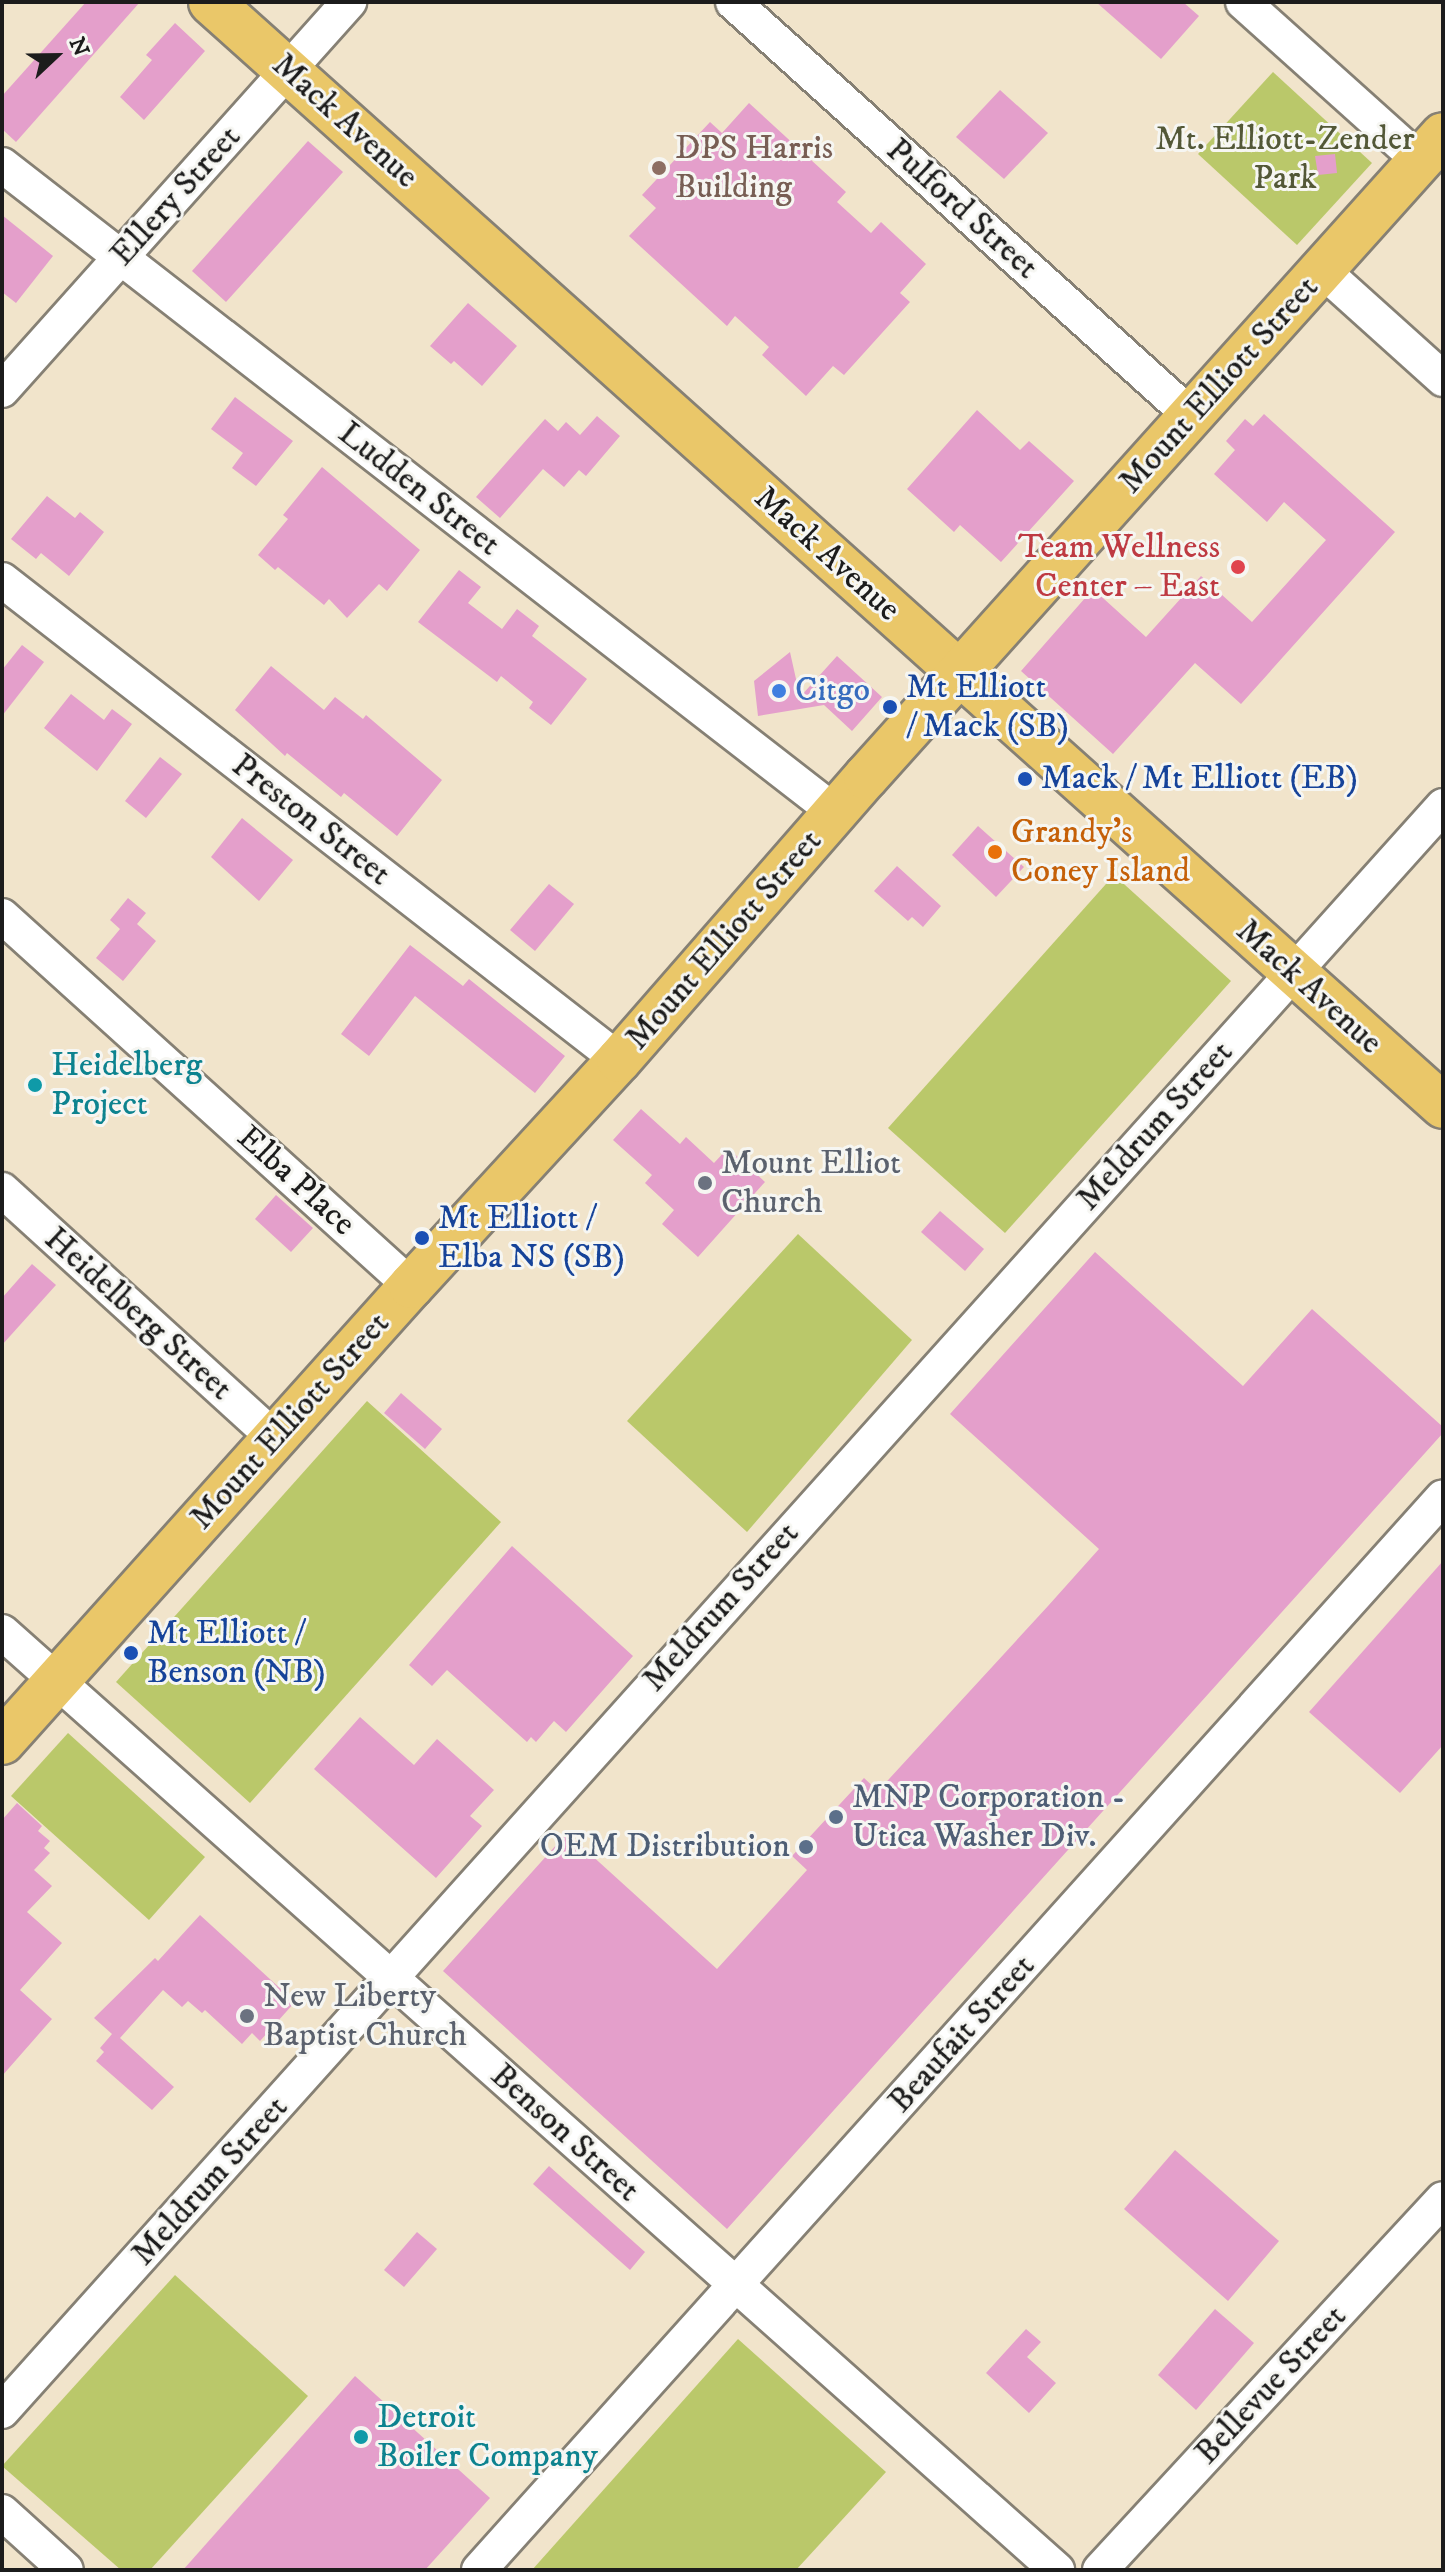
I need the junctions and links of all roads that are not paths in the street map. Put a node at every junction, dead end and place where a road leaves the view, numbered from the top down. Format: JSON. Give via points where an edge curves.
{"nodes":[{"id":1,"x":211,"y":2,"type":"edge"},
{"id":2,"x":349,"y":2,"type":"edge"},
{"id":3,"x":733,"y":2,"type":"edge"},
{"id":4,"x":1243,"y":2,"type":"edge"},
{"id":5,"x":288,"y":70,"type":"junction"},
{"id":6,"x":1432,"y":148,"type":"edge"},
{"id":7,"x":2,"y":165,"type":"edge"},
{"id":8,"x":121,"y":258,"type":"junction"},
{"id":9,"x":1322,"y":270,"type":"junction"},
{"id":10,"x":1443,"y":379,"type":"edge"},
{"id":11,"x":2,"y":390,"type":"edge"},
{"id":12,"x":1191,"y":416,"type":"junction"},
{"id":13,"x":2,"y":580,"type":"edge"},
{"id":14,"x":960,"y":673,"type":"junction"},
{"id":15,"x":1443,"y":806,"type":"edge"},
{"id":16,"x":835,"y":812,"type":"junction"},
{"id":17,"x":2,"y":916,"type":"edge"},
{"id":18,"x":1293,"y":973,"type":"junction"},
{"id":19,"x":619,"y":1060,"type":"junction"},
{"id":20,"x":1443,"y":1106,"type":"edge"},
{"id":21,"x":2,"y":1190,"type":"edge"},
{"id":22,"x":411,"y":1286,"type":"junction"},
{"id":23,"x":275,"y":1438,"type":"junction"},
{"id":24,"x":1443,"y":1497,"type":"edge"},
{"id":25,"x":2,"y":1632,"type":"edge"},
{"id":26,"x":57,"y":1680,"type":"junction"},
{"id":27,"x":2,"y":1742,"type":"edge"},
{"id":28,"x":390,"y":1976,"type":"junction"},
{"id":29,"x":1443,"y":2199,"type":"edge"},
{"id":30,"x":736,"y":2286,"type":"junction"},
{"id":31,"x":2,"y":2411,"type":"edge"},
{"id":32,"x":2,"y":2512,"type":"edge"},
{"id":33,"x":66,"y":2570,"type":"edge"},
{"id":34,"x":479,"y":2570,"type":"edge"},
{"id":35,"x":1057,"y":2570,"type":"edge"},
{"id":36,"x":1100,"y":2570,"type":"edge"}],
"edges":[{"from":1,"to":5,"type":"main road","name":"Mack Avenue"},
{"from":2,"to":5,"type":"street","name":"Ellery Street"},
{"from":3,"to":12,"type":"street","name":"Pulford Street"},
{"from":4,"to":6,"type":"street"},
{"from":5,"to":8,"type":"street","name":"Ellery Street"},
{"from":5,"to":14,"type":"main road","name":"Mack Avenue"},
{"from":6,"to":9,"type":"main road","name":"Mount Elliott Street"},
{"from":7,"to":8,"type":"street","name":"Ludden Street"},
{"from":8,"to":11,"type":"street","name":"Ellery Street"},
{"from":8,"to":16,"type":"street","name":"Ludden Street"},
{"from":9,"to":10,"type":"street"},
{"from":9,"to":12,"type":"main road","name":"Mount Elliott Street"},
{"from":12,"to":14,"type":"main road","name":"Mount Elliott Street"},
{"from":13,"to":19,"type":"street","name":"Preston Street"},
{"from":14,"to":16,"type":"main road","name":"Mount Elliott Street"},
{"from":14,"to":18,"type":"main road","name":"Mack Avenue"},
{"from":15,"to":18,"type":"street","name":"Meldrum Street"},
{"from":16,"to":19,"type":"main road","name":"Mount Elliott Street"},
{"from":17,"to":22,"type":"street","name":"Elba Place"},
{"from":18,"to":20,"type":"main road","name":"Mack Avenue"},
{"from":18,"to":28,"type":"street","name":"Meldrum Street"},
{"from":19,"to":22,"type":"main road","name":"Mount Elliott Street"},
{"from":21,"to":23,"type":"street","name":"Heidelberg Street"},
{"from":22,"to":23,"type":"main road","name":"Mount Elliott Street"},
{"from":23,"to":26,"type":"main road","name":"Mount Elliott Street"},
{"from":24,"to":30,"type":"street","name":"Beaufait Street"},
{"from":25,"to":26,"type":"street","name":"Benson Street"},
{"from":26,"to":27,"type":"main road","name":"Mount Elliott Street"},
{"from":26,"to":28,"type":"street","name":"Benson Street"},
{"from":28,"to":30,"type":"street","name":"Benson Street"},
{"from":28,"to":31,"type":"street","name":"Meldrum Street"},
{"from":29,"to":36,"type":"street","name":"Bellevue Street"},
{"from":30,"to":34,"type":"street","name":"Beaufait Street"},
{"from":30,"to":35,"type":"street","name":"Benson Street"},
{"from":32,"to":33,"type":"street"}]}
